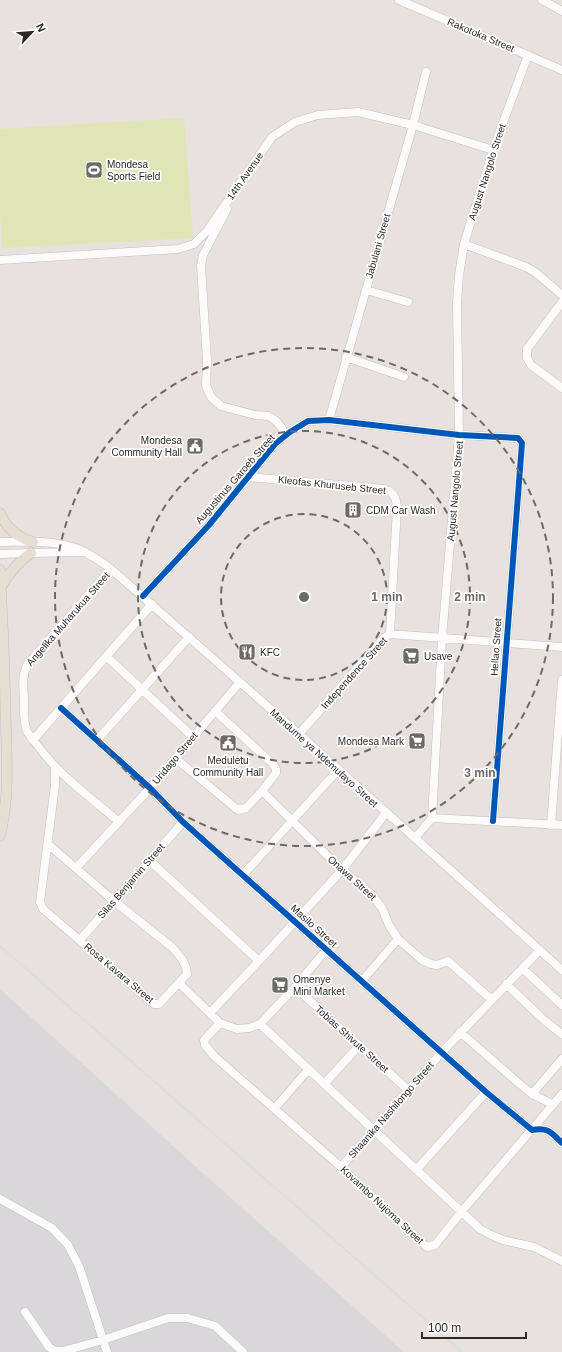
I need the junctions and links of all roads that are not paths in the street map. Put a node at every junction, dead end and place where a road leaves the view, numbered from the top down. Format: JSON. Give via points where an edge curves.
{"nodes":[{"id":1,"x":399,"y":0,"type":"edge"},
{"id":2,"x":542,"y":0,"type":"edge"},
{"id":3,"x":562,"y":11,"type":"edge"},
{"id":4,"x":528,"y":55,"type":"junction"},
{"id":5,"x":562,"y":70,"type":"edge"},
{"id":6,"x":426,"y":72,"type":"dead end"},
{"id":7,"x":413,"y":125,"type":"junction"},
{"id":8,"x":493,"y":150,"type":"junction"},
{"id":9,"x":243,"y":180,"type":"junction"},
{"id":10,"x":464,"y":244,"type":"junction"},
{"id":11,"x":0,"y":260,"type":"edge"},
{"id":12,"x":366,"y":290,"type":"junction"},
{"id":13,"x":562,"y":295,"type":"edge"},
{"id":14,"x":408,"y":302,"type":"dead end"},
{"id":15,"x":562,"y":302,"type":"edge"},
{"id":16,"x":346,"y":357,"type":"junction"},
{"id":17,"x":404,"y":377,"type":"dead end"},
{"id":18,"x":562,"y":388,"type":"edge"},
{"id":19,"x":329,"y":420,"type":"junction"},
{"id":20,"x":459,"y":435,"type":"junction"},
{"id":21,"x":284,"y":437,"type":"junction"},
{"id":22,"x":248,"y":477,"type":"junction"},
{"id":23,"x":0,"y":514,"type":"edge"},
{"id":24,"x":0,"y":542,"type":"edge"},
{"id":25,"x":33,"y":542,"type":"junction"},
{"id":26,"x":31,"y":552,"type":"junction"},
{"id":27,"x":82,"y":552,"type":"junction"},
{"id":28,"x":0,"y":554,"type":"edge"},
{"id":29,"x":111,"y":569,"type":"junction"},
{"id":30,"x":0,"y":570,"type":"edge"},
{"id":31,"x":1,"y":588,"type":"junction"},
{"id":32,"x":143,"y":596,"type":"junction"},
{"id":33,"x":152,"y":604,"type":"junction"},
{"id":34,"x":390,"y":634,"type":"junction"},
{"id":35,"x":189,"y":637,"type":"junction"},
{"id":36,"x":442,"y":639,"type":"junction"},
{"id":37,"x":506,"y":643,"type":"junction"},
{"id":38,"x":562,"y":646,"type":"edge"},
{"id":39,"x":106,"y":656,"type":"junction"},
{"id":40,"x":562,"y":680,"type":"edge"},
{"id":41,"x":240,"y":682,"type":"junction"},
{"id":42,"x":141,"y":691,"type":"junction"},
{"id":43,"x":61,"y":708,"type":"junction"},
{"id":44,"x":215,"y":711,"type":"junction"},
{"id":45,"x":299,"y":734,"type":"junction"},
{"id":46,"x":193,"y":737,"type":"junction"},
{"id":47,"x":33,"y":740,"type":"junction"},
{"id":48,"x":97,"y":740,"type":"junction"},
{"id":49,"x":175,"y":758,"type":"junction"},
{"id":50,"x":55,"y":766,"type":"junction"},
{"id":51,"x":338,"y":770,"type":"junction"},
{"id":52,"x":150,"y":788,"type":"junction"},
{"id":53,"x":262,"y":791,"type":"junction"},
{"id":54,"x":386,"y":814,"type":"junction"},
{"id":55,"x":432,"y":818,"type":"junction"},
{"id":56,"x":118,"y":821,"type":"junction"},
{"id":57,"x":292,"y":821,"type":"junction"},
{"id":58,"x":494,"y":821,"type":"junction"},
{"id":59,"x":183,"y":822,"type":"junction"},
{"id":60,"x":551,"y":825,"type":"junction"},
{"id":61,"x":562,"y":826,"type":"edge"},
{"id":62,"x":0,"y":836,"type":"edge"},
{"id":63,"x":415,"y":838,"type":"junction"},
{"id":64,"x":48,"y":845,"type":"junction"},
{"id":65,"x":150,"y":860,"type":"junction"},
{"id":66,"x":76,"y":868,"type":"junction"},
{"id":67,"x":342,"y":870,"type":"junction"},
{"id":68,"x":243,"y":875,"type":"junction"},
{"id":69,"x":114,"y":901,"type":"junction"},
{"id":70,"x":295,"y":922,"type":"junction"},
{"id":71,"x":398,"y":939,"type":"junction"},
{"id":72,"x":80,"y":940,"type":"junction"},
{"id":73,"x":326,"y":950,"type":"junction"},
{"id":74,"x":540,"y":950,"type":"junction"},
{"id":75,"x":259,"y":961,"type":"junction"},
{"id":76,"x":522,"y":968,"type":"junction"},
{"id":77,"x":562,"y":970,"type":"edge"},
{"id":78,"x":361,"y":982,"type":"junction"},
{"id":79,"x":180,"y":984,"type":"junction"},
{"id":80,"x":506,"y":984,"type":"junction"},
{"id":81,"x":295,"y":987,"type":"junction"},
{"id":82,"x":492,"y":1000,"type":"junction"},
{"id":83,"x":562,"y":1005,"type":"edge"},
{"id":84,"x":210,"y":1013,"type":"junction"},
{"id":85,"x":220,"y":1023,"type":"junction"},
{"id":86,"x":260,"y":1024,"type":"junction"},
{"id":87,"x":460,"y":1032,"type":"junction"},
{"id":88,"x":562,"y":1034,"type":"edge"},
{"id":89,"x":359,"y":1046,"type":"junction"},
{"id":90,"x":442,"y":1052,"type":"junction"},
{"id":91,"x":562,"y":1059,"type":"edge"},
{"id":92,"x":308,"y":1070,"type":"junction"},
{"id":93,"x":324,"y":1084,"type":"junction"},
{"id":94,"x":408,"y":1090,"type":"junction"},
{"id":95,"x":486,"y":1092,"type":"junction"},
{"id":96,"x":532,"y":1094,"type":"junction"},
{"id":97,"x":562,"y":1094,"type":"edge"},
{"id":98,"x":552,"y":1104,"type":"junction"},
{"id":99,"x":275,"y":1108,"type":"junction"},
{"id":100,"x":375,"y":1129,"type":"junction"},
{"id":101,"x":532,"y":1130,"type":"junction"},
{"id":102,"x":562,"y":1143,"type":"edge"},
{"id":103,"x":341,"y":1166,"type":"junction"},
{"id":104,"x":417,"y":1170,"type":"junction"},
{"id":105,"x":0,"y":1199,"type":"edge"},
{"id":106,"x":462,"y":1210,"type":"junction"},
{"id":107,"x":562,"y":1261,"type":"edge"},
{"id":108,"x":25,"y":1312,"type":"dead end"},
{"id":109,"x":103,"y":1340,"type":"junction"},
{"id":110,"x":106,"y":1352,"type":"edge"},
{"id":111,"x":243,"y":1352,"type":"edge"}],
"edges":[{"from":1,"to":4,"type":"street","name":"Rakotoka Street"},
{"from":2,"to":3,"type":"street"},
{"from":4,"to":5,"type":"street","name":"Rakotoka Street"},
{"from":4,"to":8,"type":"street","name":"August Nangolo Street"},
{"from":6,"to":7,"type":"street","name":"Jabulani Street"},
{"from":7,"to":8,"type":"street","name":"14th Avenue"},
{"from":7,"to":9,"type":"street","name":"14th Avenue","via":[[358,112],[318,115],[295,122],[272,137]]},
{"from":7,"to":12,"type":"street","name":"Jabulani Street"},
{"from":8,"to":10,"type":"street","name":"August Nangolo Street"},
{"from":9,"to":11,"type":"street","name":"14th Avenue","via":[[207,231],[194,244],[178,248]]},
{"from":9,"to":21,"type":"street","via":[[203,255],[201,266],[207,361],[206,386],[211,397],[221,406],[269,416],[282,428]]},
{"from":10,"to":13,"type":"street","via":[[526,267]]},
{"from":10,"to":20,"type":"street","name":"August Nangolo Street","via":[[457,303]]},
{"from":12,"to":14,"type":"street"},
{"from":12,"to":16,"type":"street","name":"Jabulani Street"},
{"from":15,"to":18,"type":"street","via":[[527,349],[527,358],[532,365]]},
{"from":16,"to":17,"type":"street"},
{"from":16,"to":19,"type":"street","name":"Jabulani Street"},
{"from":19,"to":20,"type":"street","name":"Augustinus Garoeb Street"},
{"from":19,"to":21,"type":"street","name":"Augustinus Garoeb Street","via":[[308,421]]},
{"from":20,"to":36,"type":"street","name":"August Nangolo Street"},
{"from":20,"to":37,"type":"street","name":"Hellao Street","via":[[518,438],[522,443]]},
{"from":21,"to":22,"type":"street","name":"Augustinus Garoeb Street"},
{"from":22,"to":32,"type":"street","name":"Augustinus Garoeb Street","via":[[209,525]]},
{"from":22,"to":34,"type":"street","name":"Kleofas Khuruseb Street","via":[[384,489],[391,492],[396,498],[397,507]]},
{"from":23,"to":25,"type":"main road","via":[[8,528]]},
{"from":24,"to":25,"type":"street","name":"Mandume ya Ndemufayo Street"},
{"from":25,"to":27,"type":"street","name":"Mandume ya Ndemufayo Street","via":[[69,546]]},
{"from":26,"to":27,"type":"street","name":"Mandume ya Ndemufayo Street"},
{"from":26,"to":28,"type":"street","name":"Mandume ya Ndemufayo Street"},
{"from":26,"to":31,"type":"main road","via":[[8,575]]},
{"from":27,"to":29,"type":"street","name":"Mandume ya Ndemufayo Street"},
{"from":29,"to":32,"type":"street","name":"Mandume ya Ndemufayo Street"},
{"from":29,"to":47,"type":"street","name":"Angelika Muharukua Street","via":[[27,665],[23,673],[26,726]]},
{"from":30,"to":31,"type":"main road"},
{"from":31,"to":62,"type":"main road","via":[[6,689],[7,791]]},
{"from":32,"to":33,"type":"street","name":"Mandume ya Ndemufayo Street"},
{"from":33,"to":35,"type":"street","name":"Mandume ya Ndemufayo Street"},
{"from":33,"to":39,"type":"street"},
{"from":34,"to":36,"type":"street","name":"Independence Street"},
{"from":34,"to":45,"type":"street","name":"Independence Street"},
{"from":35,"to":41,"type":"street","name":"Mandume ya Ndemufayo Street"},
{"from":35,"to":42,"type":"street"},
{"from":36,"to":37,"type":"street","name":"Independence Street"},
{"from":36,"to":55,"type":"street","name":"August Nangolo Street"},
{"from":37,"to":38,"type":"street","name":"Independence Street"},
{"from":37,"to":58,"type":"street","name":"Hellao Street"},
{"from":39,"to":42,"type":"street"},
{"from":39,"to":43,"type":"street"},
{"from":40,"to":60,"type":"street"},
{"from":41,"to":44,"type":"street","name":"Uridago Street"},
{"from":41,"to":45,"type":"street","name":"Mandume ya Ndemufayo Street"},
{"from":42,"to":46,"type":"street"},
{"from":42,"to":48,"type":"street"},
{"from":43,"to":47,"type":"street"},
{"from":43,"to":48,"type":"street","name":"Masilo Street"},
{"from":44,"to":46,"type":"street","name":"Uridago Street"},
{"from":44,"to":53,"type":"street","via":[[276,769],[276,774]]},
{"from":45,"to":51,"type":"street","name":"Mandume ya Ndemufayo Street"},
{"from":46,"to":49,"type":"street","name":"Uridago Street"},
{"from":47,"to":50,"type":"street","name":"Angelika Muharukua Street"},
{"from":48,"to":52,"type":"street","name":"Masilo Street"},
{"from":49,"to":52,"type":"street","name":"Uridago Street"},
{"from":49,"to":53,"type":"street","via":[[238,810],[246,808]]},
{"from":50,"to":56,"type":"street","name":"Angelika Muharukua Street"},
{"from":50,"to":64,"type":"street","name":"Rosa Kavara Street"},
{"from":51,"to":54,"type":"street","name":"Mandume ya Ndemufayo Street"},
{"from":51,"to":57,"type":"street"},
{"from":52,"to":56,"type":"street","name":"Uridago Street"},
{"from":52,"to":59,"type":"street","name":"Masilo Street"},
{"from":53,"to":57,"type":"street","name":"Onawa Street"},
{"from":54,"to":63,"type":"street","name":"Mandume ya Ndemufayo Street"},
{"from":54,"to":67,"type":"street"},
{"from":55,"to":58,"type":"street"},
{"from":55,"to":63,"type":"street"},
{"from":56,"to":66,"type":"street","name":"Uridago Street"},
{"from":57,"to":67,"type":"street","name":"Onawa Street"},
{"from":57,"to":68,"type":"street"},
{"from":58,"to":60,"type":"street"},
{"from":59,"to":65,"type":"street","name":"Silas Benjamin Street"},
{"from":59,"to":68,"type":"street","name":"Masilo Street"},
{"from":60,"to":61,"type":"street"},
{"from":63,"to":74,"type":"street","name":"Mandume ya Ndemufayo Street"},
{"from":64,"to":66,"type":"street","name":"Rosa Kavara Street"},
{"from":64,"to":72,"type":"street","name":"Rosa Kavara Street","via":[[40,902],[43,909]]},
{"from":65,"to":69,"type":"street","name":"Silas Benjamin Street"},
{"from":65,"to":75,"type":"street"},
{"from":66,"to":69,"type":"street","name":"Rosa Kavara Street"},
{"from":67,"to":70,"type":"street"},
{"from":67,"to":71,"type":"street","name":"Onawa Street","via":[[379,902]]},
{"from":68,"to":70,"type":"street","name":"Masilo Street"},
{"from":69,"to":72,"type":"street","name":"Silas Benjamin Street"},
{"from":69,"to":79,"type":"street","name":"Rosa Kavara Street","via":[[173,948],[182,959],[188,974]]},
{"from":70,"to":73,"type":"street","name":"Masilo Street"},
{"from":70,"to":75,"type":"street"},
{"from":71,"to":78,"type":"street"},
{"from":71,"to":82,"type":"street","name":"Onawa Street","via":[[422,960],[431,964],[437,965],[448,961]]},
{"from":72,"to":79,"type":"street","name":"Rosa Kavara Street","via":[[154,1004],[159,1004]]},
{"from":73,"to":78,"type":"street","name":"Masilo Street"},
{"from":73,"to":81,"type":"street"},
{"from":74,"to":76,"type":"street","name":"Shaanika Nashilongo Street"},
{"from":74,"to":77,"type":"street","name":"Mandume ya Ndemufayo Street"},
{"from":75,"to":84,"type":"street"},
{"from":76,"to":80,"type":"street","name":"Shaanika Nashilongo Street"},
{"from":76,"to":83,"type":"street"},
{"from":78,"to":90,"type":"street","name":"Masilo Street"},
{"from":79,"to":84,"type":"street"},
{"from":80,"to":82,"type":"street","name":"Shaanika Nashilongo Street"},
{"from":80,"to":88,"type":"street"},
{"from":81,"to":86,"type":"street"},
{"from":81,"to":89,"type":"street","name":"Tobias Shivute Street"},
{"from":82,"to":87,"type":"street","name":"Shaanika Nashilongo Street"},
{"from":84,"to":85,"type":"street"},
{"from":85,"to":86,"type":"street","via":[[237,1028],[249,1028]]},
{"from":85,"to":99,"type":"street","name":"Kovambo Nujoma Street","via":[[204,1040],[205,1046]]},
{"from":86,"to":92,"type":"street"},
{"from":87,"to":90,"type":"street","name":"Shaanika Nashilongo Street"},
{"from":87,"to":96,"type":"street"},
{"from":89,"to":93,"type":"street"},
{"from":89,"to":94,"type":"street","name":"Tobias Shivute Street"},
{"from":90,"to":94,"type":"street","name":"Shaanika Nashilongo Street"},
{"from":90,"to":95,"type":"street","name":"Masilo Street"},
{"from":91,"to":96,"type":"street"},
{"from":92,"to":93,"type":"street"},
{"from":92,"to":99,"type":"street"},
{"from":93,"to":100,"type":"street"},
{"from":94,"to":100,"type":"street","name":"Shaanika Nashilongo Street"},
{"from":95,"to":101,"type":"street","name":"Masilo Street"},
{"from":95,"to":104,"type":"street"},
{"from":96,"to":98,"type":"street"},
{"from":97,"to":98,"type":"street","name":"Kovambo Nujoma Street"},
{"from":98,"to":101,"type":"street","name":"Kovambo Nujoma Street"},
{"from":99,"to":103,"type":"street","name":"Kovambo Nujoma Street"},
{"from":100,"to":103,"type":"street","name":"Shaanika Nashilongo Street"},
{"from":100,"to":104,"type":"street"},
{"from":101,"to":102,"type":"street","via":[[542,1128],[550,1131]]},
{"from":101,"to":106,"type":"street","name":"Kovambo Nujoma Street"},
{"from":103,"to":106,"type":"street","name":"Kovambo Nujoma Street","via":[[427,1247],[434,1245]]},
{"from":104,"to":106,"type":"street"},
{"from":105,"to":109,"type":"street","via":[[52,1228],[68,1245],[79,1266]]},
{"from":106,"to":107,"type":"street","via":[[480,1229],[491,1236],[534,1247]]},
{"from":108,"to":109,"type":"street","via":[[49,1347],[55,1350],[63,1351]]},
{"from":109,"to":110,"type":"street"},
{"from":109,"to":111,"type":"street","via":[[168,1318],[188,1318],[215,1326]]}]}
